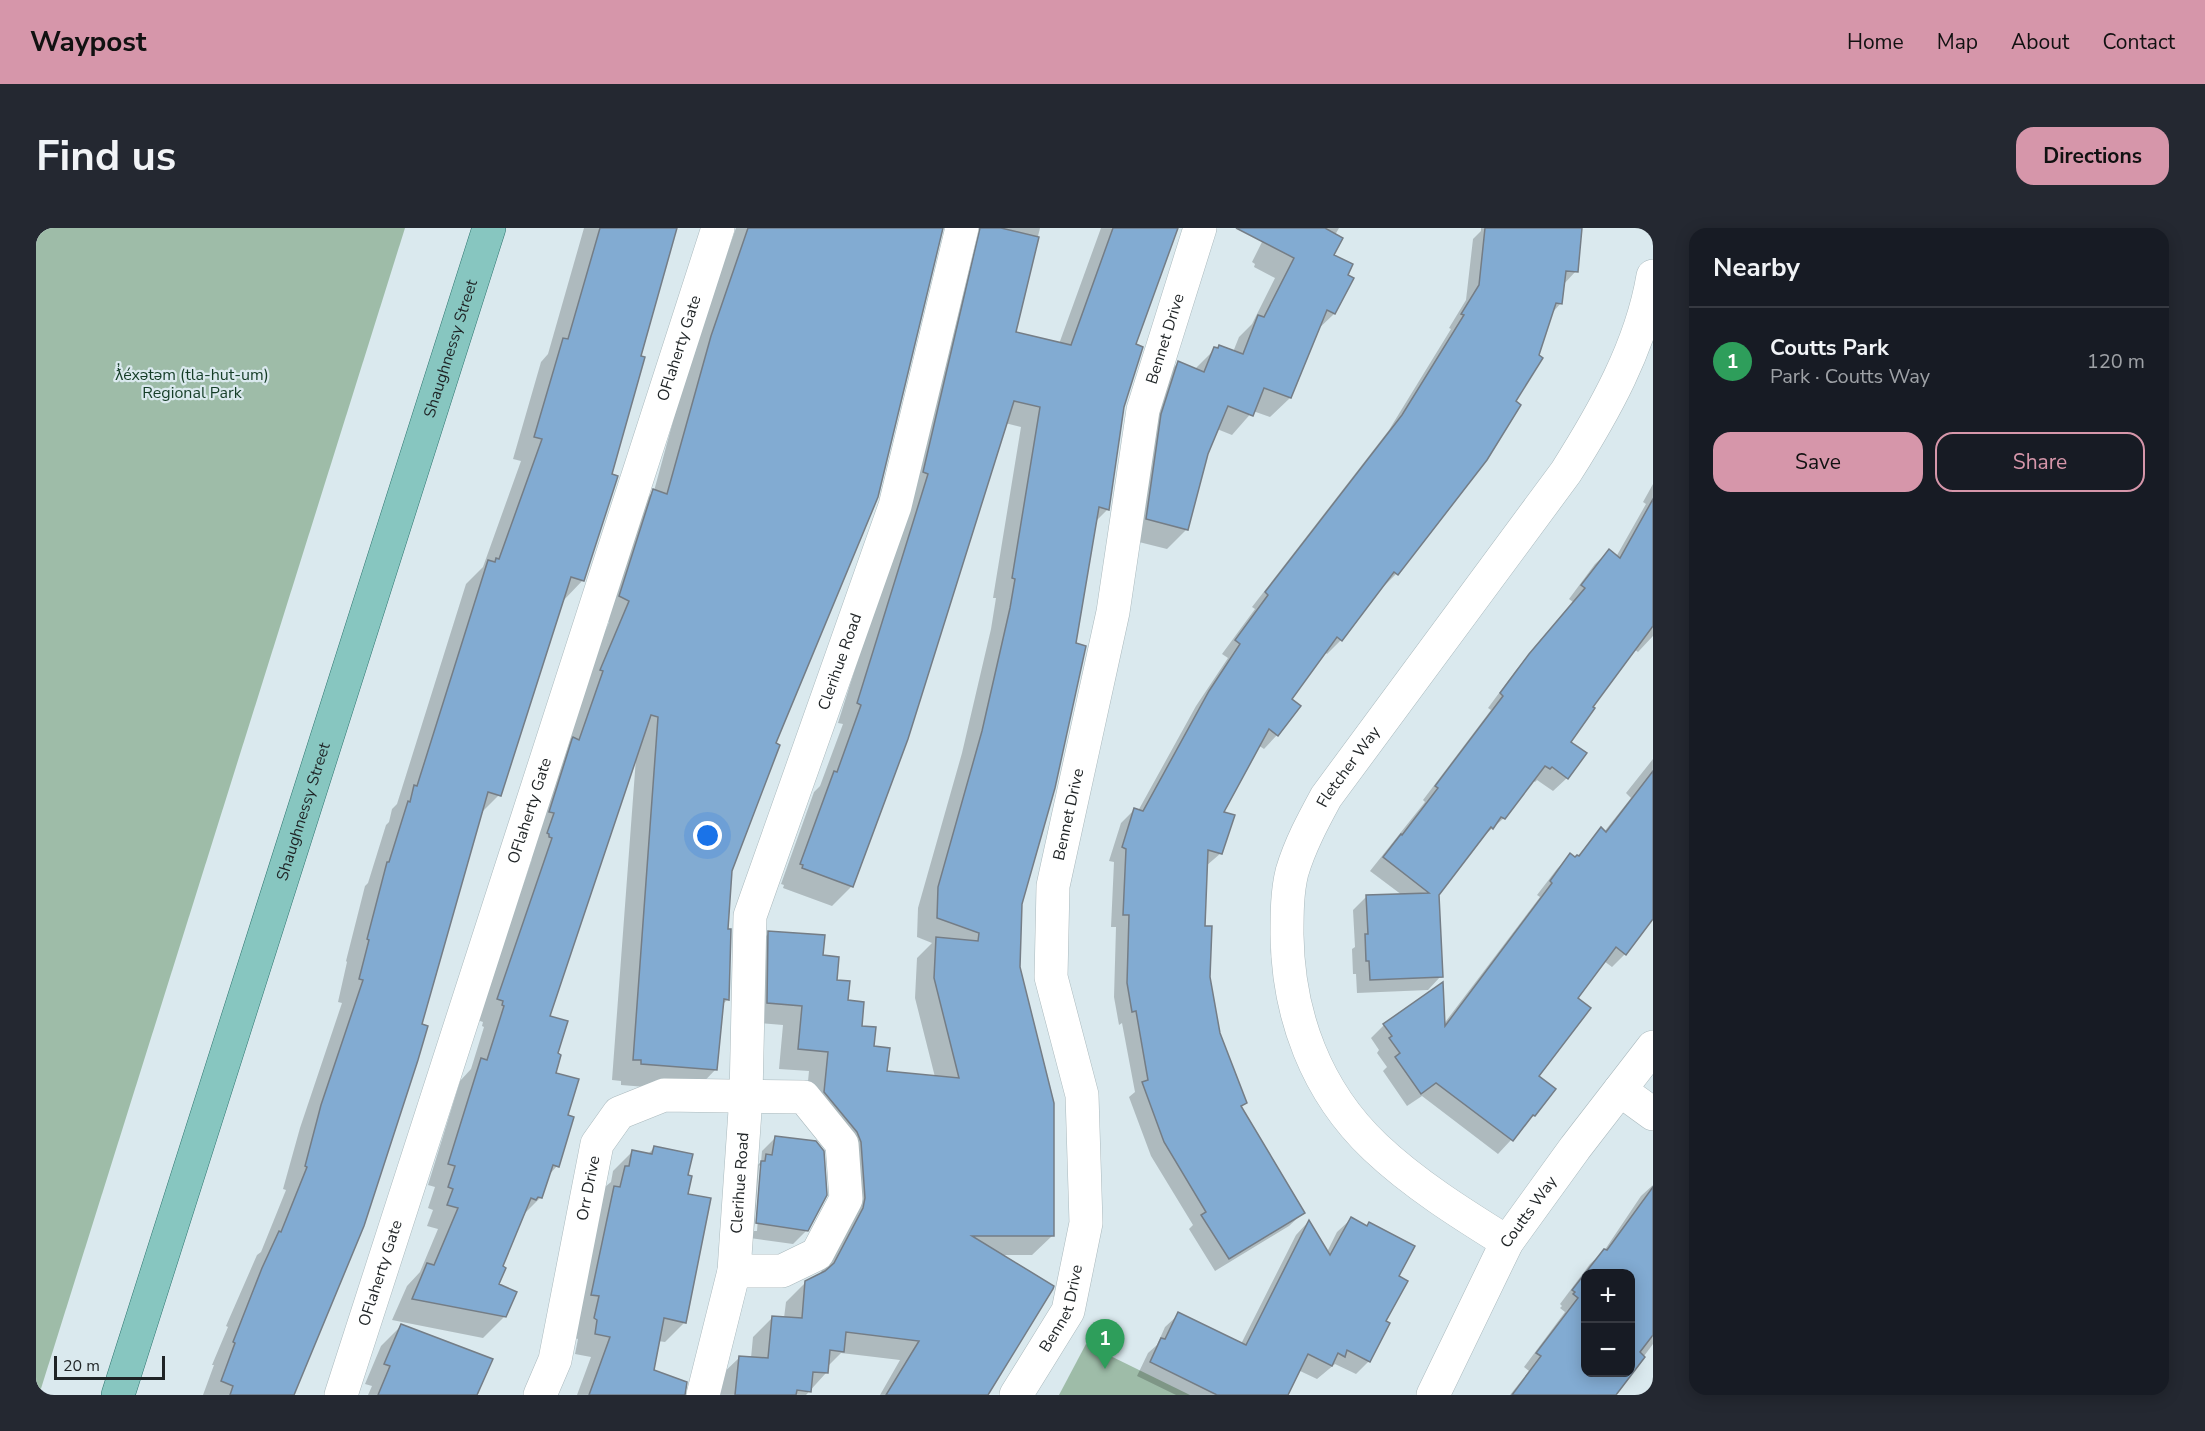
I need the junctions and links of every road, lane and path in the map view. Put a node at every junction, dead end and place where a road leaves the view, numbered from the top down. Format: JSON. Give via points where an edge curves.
{"nodes":[{"id":1,"x":489,"y":228,"type":"edge"},
{"id":2,"x":717,"y":228,"type":"edge"},
{"id":3,"x":962,"y":228,"type":"edge"},
{"id":4,"x":1200,"y":228,"type":"edge"},
{"id":5,"x":1653,"y":276,"type":"edge"},
{"id":6,"x":1653,"y":1047,"type":"edge"},
{"id":7,"x":1620,"y":1090,"type":"junction"},
{"id":8,"x":746,"y":1096,"type":"junction"},
{"id":9,"x":1653,"y":1114,"type":"edge"},
{"id":10,"x":1507,"y":1242,"type":"junction"},
{"id":11,"x":734,"y":1271,"type":"junction"},
{"id":12,"x":118,"y":1395,"type":"edge"},
{"id":13,"x":341,"y":1395,"type":"edge"},
{"id":14,"x":540,"y":1395,"type":"edge"},
{"id":15,"x":703,"y":1395,"type":"edge"},
{"id":16,"x":1016,"y":1395,"type":"edge"},
{"id":17,"x":1433,"y":1395,"type":"edge"}],
"edges":[{"from":1,"to":12,"type":"main road","name":"Shaughnessy Street"},
{"from":2,"to":13,"type":"street","name":"OFlaherty Gate"},
{"from":3,"to":8,"type":"street","name":"Clerihue Road","via":[[895,506],[750,916]]},
{"from":4,"to":16,"type":"street","name":"Bennet Drive","via":[[1143,410],[1113,612],[1053,885],[1051,977],[1082,1095],[1086,1223],[1068,1311]]},
{"from":5,"to":10,"type":"street","name":"Fletcher Way","via":[[1624,368],[1599,419],[1566,472],[1326,797],[1304,838],[1292,873],[1287,906],[1292,994],[1298,1022],[1314,1065],[1331,1095],[1364,1136],[1389,1159]]},
{"from":6,"to":7,"type":"street","name":"Coutts Way"},
{"from":7,"to":9,"type":"street"},
{"from":7,"to":10,"type":"street","name":"Coutts Way"},
{"from":8,"to":11,"type":"street","name":"Clerihue Road"},
{"from":8,"to":11,"type":"street","via":[[804,1097],[842,1144],[846,1198],[817,1254],[782,1271]]},
{"from":8,"to":14,"type":"street","name":"Orr Drive","via":[[664,1095],[619,1113],[597,1144],[555,1360]]},
{"from":10,"to":17,"type":"street","name":"Coutts Way"},
{"from":11,"to":15,"type":"street","name":"Clerihue Road"}]}
